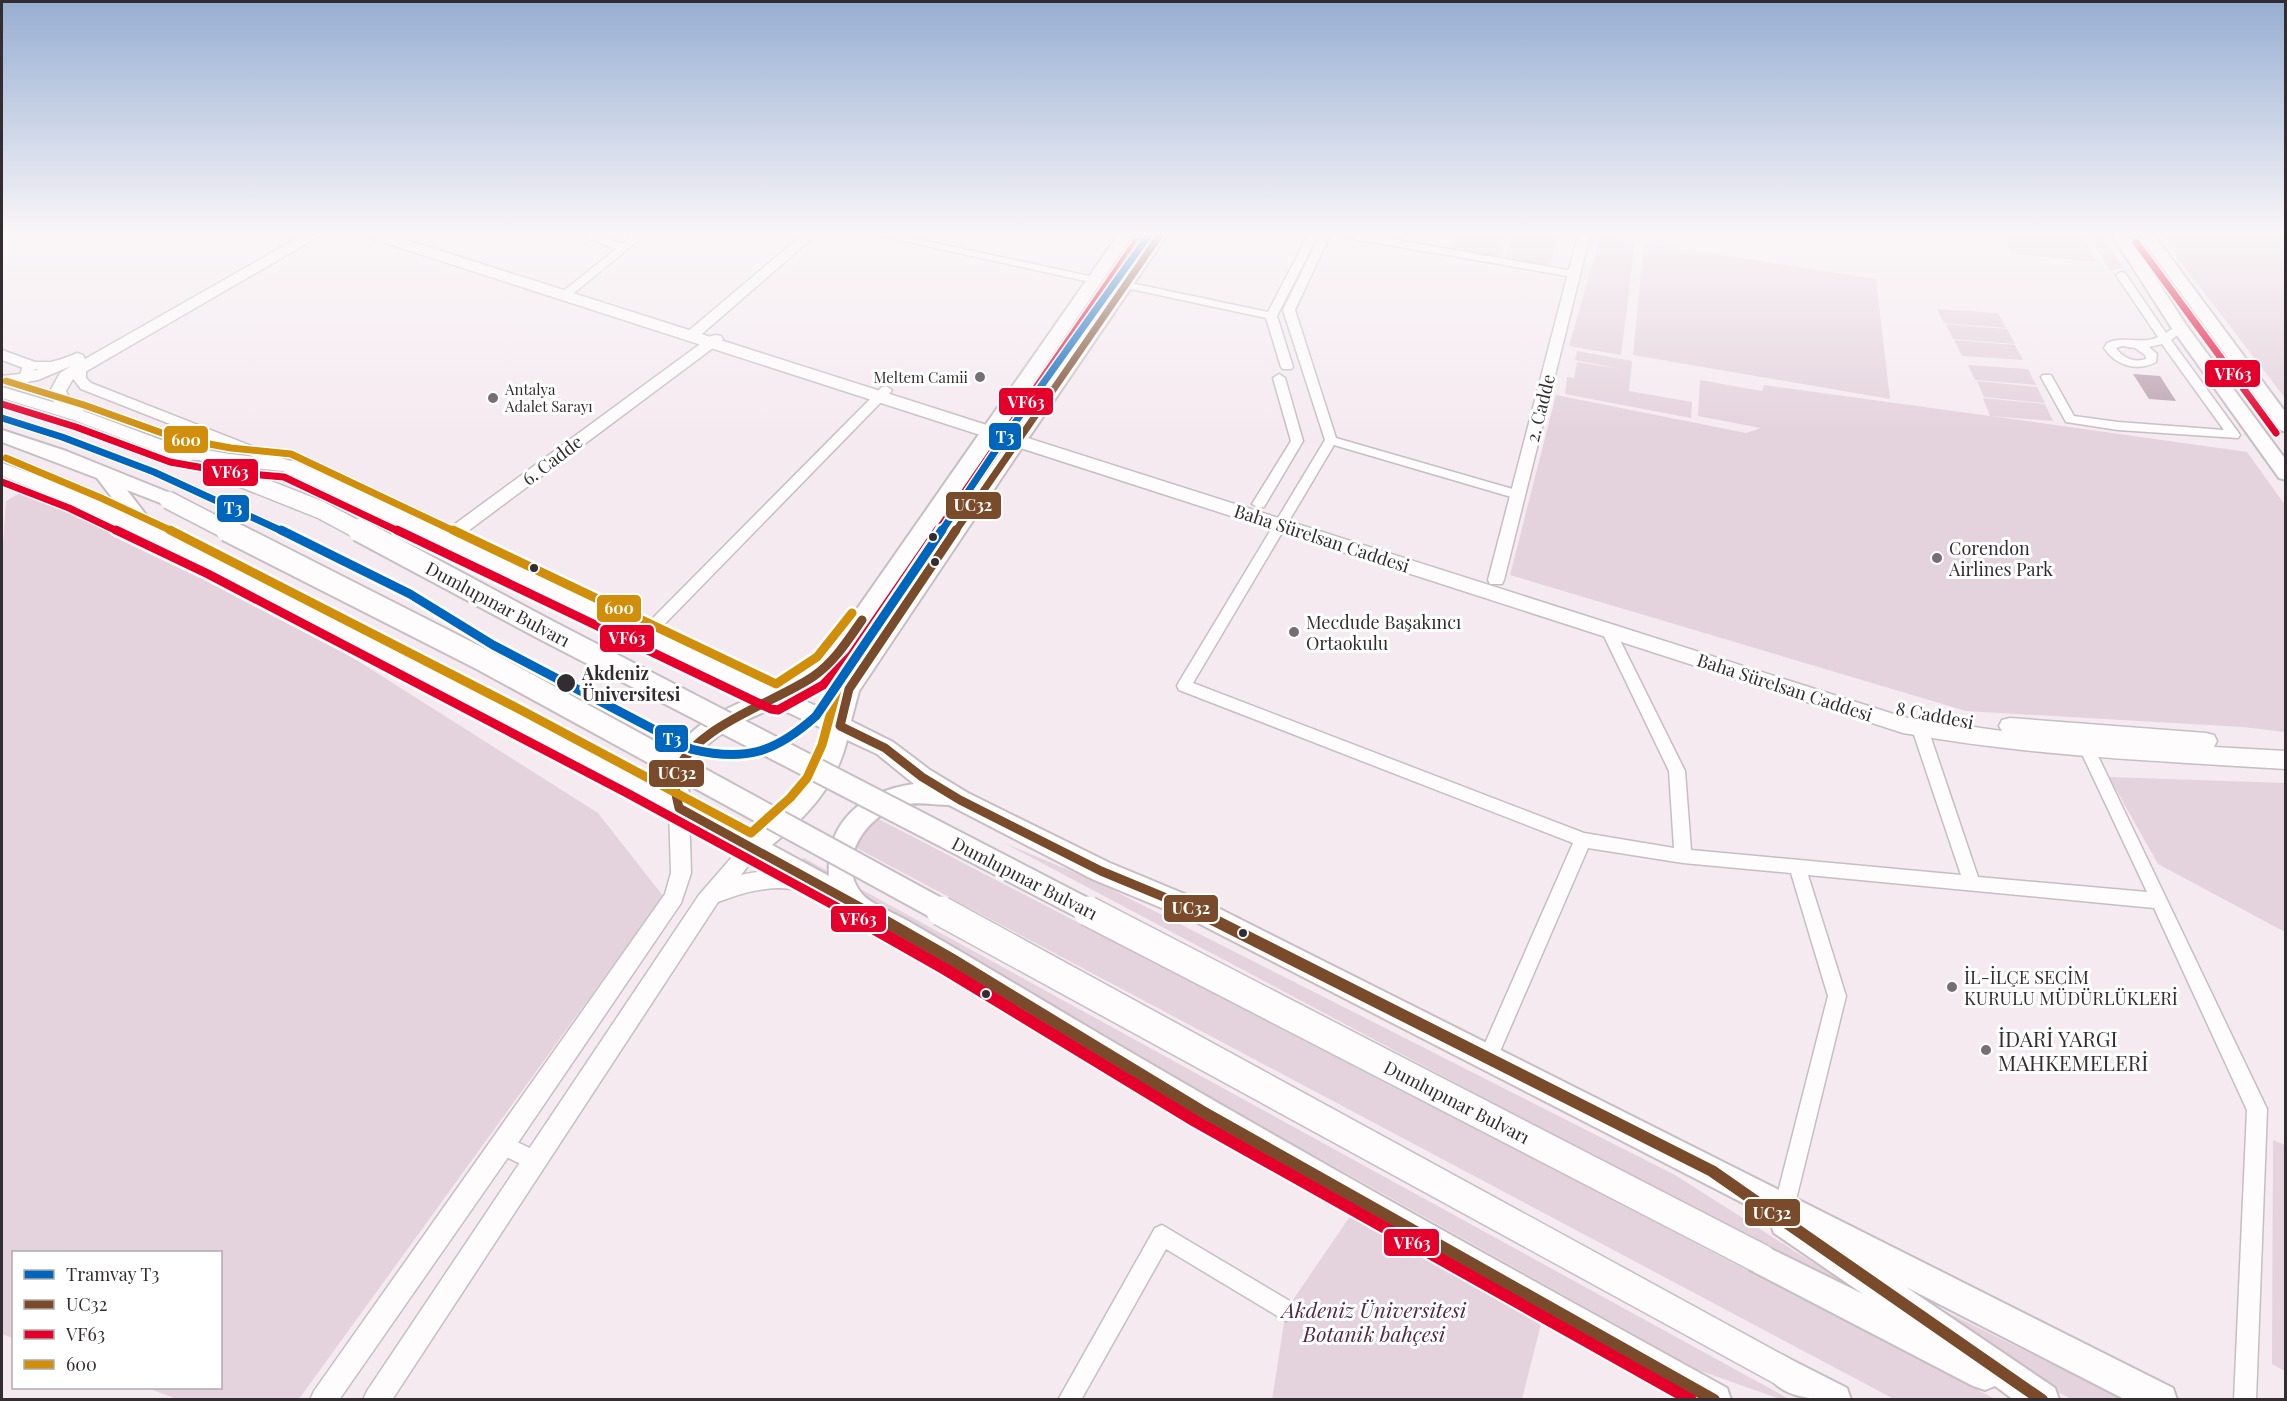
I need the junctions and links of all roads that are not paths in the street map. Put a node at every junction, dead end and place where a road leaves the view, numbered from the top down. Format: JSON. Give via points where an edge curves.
{"nodes":[{"id":1,"x":185,"y":300,"type":"edge"},
{"id":2,"x":193,"y":300,"type":"edge"},
{"id":3,"x":591,"y":300,"type":"edge"},
{"id":4,"x":741,"y":300,"type":"edge"},
{"id":5,"x":1080,"y":300,"type":"edge"},
{"id":6,"x":1115,"y":300,"type":"edge"},
{"id":7,"x":1198,"y":300,"type":"edge"},
{"id":8,"x":1279,"y":300,"type":"edge"},
{"id":9,"x":1294,"y":300,"type":"edge"},
{"id":10,"x":1566,"y":300,"type":"edge"},
{"id":11,"x":2139,"y":300,"type":"edge"},
{"id":12,"x":2162,"y":300,"type":"edge"},
{"id":13,"x":2194,"y":300,"type":"edge"},
{"id":14,"x":1271,"y":316,"type":"junction"},
{"id":15,"x":2180,"y":328,"type":"junction"},
{"id":16,"x":703,"y":337,"type":"junction"},
{"id":17,"x":2165,"y":340,"type":"junction"},
{"id":18,"x":2139,"y":345,"type":"dead end"},
{"id":19,"x":2199,"y":354,"type":"junction"},
{"id":20,"x":2,"y":355,"type":"edge"},
{"id":21,"x":76,"y":364,"type":"junction"},
{"id":22,"x":1287,"y":367,"type":"dead end"},
{"id":23,"x":28,"y":372,"type":"junction"},
{"id":24,"x":2047,"y":377,"type":"dead end"},
{"id":25,"x":1279,"y":378,"type":"dead end"},
{"id":26,"x":2,"y":381,"type":"edge"},
{"id":27,"x":2,"y":392,"type":"edge"},
{"id":28,"x":883,"y":394,"type":"junction"},
{"id":29,"x":80,"y":416,"type":"junction"},
{"id":30,"x":2286,"y":426,"type":"edge"},
{"id":31,"x":994,"y":428,"type":"junction"},
{"id":32,"x":2,"y":436,"type":"edge"},
{"id":33,"x":1020,"y":436,"type":"junction"},
{"id":34,"x":1331,"y":440,"type":"junction"},
{"id":35,"x":173,"y":450,"type":"junction"},
{"id":36,"x":287,"y":465,"type":"junction"},
{"id":37,"x":2,"y":469,"type":"edge"},
{"id":38,"x":103,"y":472,"type":"junction"},
{"id":39,"x":2286,"y":474,"type":"edge"},
{"id":40,"x":1518,"y":495,"type":"junction"},
{"id":41,"x":1259,"y":504,"type":"junction"},
{"id":42,"x":1285,"y":519,"type":"junction"},
{"id":43,"x":150,"y":534,"type":"junction"},
{"id":44,"x":446,"y":539,"type":"junction"},
{"id":45,"x":1496,"y":580,"type":"junction"},
{"id":46,"x":1609,"y":632,"type":"junction"},
{"id":47,"x":646,"y":634,"type":"junction"},
{"id":48,"x":776,"y":698,"type":"junction"},
{"id":49,"x":840,"y":726,"type":"junction"},
{"id":50,"x":1920,"y":729,"type":"junction"},
{"id":51,"x":2083,"y":740,"type":"junction"},
{"id":52,"x":2286,"y":746,"type":"edge"},
{"id":53,"x":2286,"y":760,"type":"edge"},
{"id":54,"x":960,"y":800,"type":"junction"},
{"id":55,"x":679,"y":808,"type":"junction"},
{"id":56,"x":1583,"y":840,"type":"junction"},
{"id":57,"x":752,"y":848,"type":"junction"},
{"id":58,"x":1683,"y":856,"type":"junction"},
{"id":59,"x":1797,"y":866,"type":"junction"},
{"id":60,"x":817,"y":882,"type":"junction"},
{"id":61,"x":1972,"y":884,"type":"junction"},
{"id":62,"x":706,"y":901,"type":"junction"},
{"id":63,"x":2159,"y":901,"type":"junction"},
{"id":64,"x":855,"y":904,"type":"junction"},
{"id":65,"x":1488,"y":1058,"type":"junction"},
{"id":66,"x":503,"y":1145,"type":"junction"},
{"id":67,"x":533,"y":1160,"type":"junction"},
{"id":68,"x":1712,"y":1172,"type":"junction"},
{"id":69,"x":1784,"y":1208,"type":"junction"},
{"id":70,"x":1286,"y":1310,"type":"dead end"},
{"id":71,"x":1714,"y":1397,"type":"edge"},
{"id":72,"x":323,"y":1400,"type":"edge"},
{"id":73,"x":376,"y":1400,"type":"edge"},
{"id":74,"x":1069,"y":1400,"type":"edge"},
{"id":75,"x":1835,"y":1400,"type":"edge"},
{"id":76,"x":2035,"y":1400,"type":"edge"},
{"id":77,"x":2043,"y":1400,"type":"edge"},
{"id":78,"x":2161,"y":1400,"type":"edge"},
{"id":79,"x":2245,"y":1400,"type":"edge"}],
"edges":[{"from":1,"to":21,"type":"main road"},
{"from":2,"to":21,"type":"main road"},
{"from":3,"to":16,"type":"main road","name":"Baha Sürelsan Caddesi"},
{"from":4,"to":16,"type":"street","name":"6. Cadde"},
{"from":5,"to":31,"type":"main road"},
{"from":6,"to":33,"type":"main road"},
{"from":7,"to":14,"type":"street"},
{"from":8,"to":14,"type":"street"},
{"from":9,"to":34,"type":"street","via":[[1289,310]]},
{"from":10,"to":40,"type":"street","name":"2. Cadde"},
{"from":11,"to":17,"type":"street"},
{"from":12,"to":15,"type":"main road"},
{"from":13,"to":30,"type":"main road"},
{"from":14,"to":22,"type":"street"},
{"from":15,"to":17,"type":"street"},
{"from":15,"to":19,"type":"main road"},
{"from":16,"to":28,"type":"main road","name":"Baha Sürelsan Caddesi"},
{"from":16,"to":44,"type":"street","name":"6. Cadde"},
{"from":17,"to":18,"type":"street"},
{"from":17,"to":19,"type":"street"},
{"from":17,"to":24,"type":"street","via":[[2234,435],[2070,419]]},
{"from":19,"to":39,"type":"main road"},
{"from":20,"to":23,"type":"main road"},
{"from":21,"to":23,"type":"main road","via":[[45,374]]},
{"from":21,"to":29,"type":"main road","via":[[58,391],[60,399]]},
{"from":21,"to":36,"type":"street","via":[[77,375],[86,386]]},
{"from":23,"to":26,"type":"main road"},
{"from":25,"to":41,"type":"street","via":[[1297,441]]},
{"from":27,"to":29,"type":"main road","name":"Dumlupınar Bulvarı"},
{"from":28,"to":31,"type":"main road","name":"Baha Sürelsan Caddesi"},
{"from":28,"to":47,"type":"street"},
{"from":29,"to":35,"type":"main road","name":"Dumlupınar Bulvarı"},
{"from":31,"to":33,"type":"main road","name":"Baha Sürelsan Caddesi"},
{"from":31,"to":48,"type":"main road","via":[[843,648],[816,675]]},
{"from":32,"to":38,"type":"main road"},
{"from":33,"to":41,"type":"main road","name":"Baha Sürelsan Caddesi"},
{"from":33,"to":42,"type":"main road","name":"Baha Sürelsan Caddesi"},
{"from":33,"to":49,"type":"main road","via":[[849,689]]},
{"from":34,"to":40,"type":"street"},
{"from":34,"to":42,"type":"street"},
{"from":35,"to":36,"type":"main road"},
{"from":35,"to":76,"type":"main road","name":"Dumlupınar Bulvarı","bridge":true,"via":[[321,510],[557,636]]},
{"from":36,"to":44,"type":"main road"},
{"from":37,"to":43,"type":"main road","via":[[74,497]]},
{"from":38,"to":43,"type":"main road"},
{"from":38,"to":75,"type":"main road","bridge":true,"via":[[168,500],[485,661]]},
{"from":40,"to":45,"type":"street","name":"2. Cadde"},
{"from":41,"to":42,"type":"main road","name":"Baha Sürelsan Caddesi"},
{"from":42,"to":45,"type":"main road","name":"Baha Sürelsan Caddesi"},
{"from":42,"to":46,"type":"main road","name":"Baha Sürelsan Caddesi"},
{"from":42,"to":56,"type":"street","via":[[1184,686]]},
{"from":43,"to":55,"type":"main road","via":[[213,563]]},
{"from":44,"to":47,"type":"main road"},
{"from":45,"to":51,"type":"main road","name":"8 Caddesi","via":[[1916,715]]},
{"from":46,"to":50,"type":"main road","name":"Baha Sürelsan Caddesi"},
{"from":46,"to":58,"type":"street","via":[[1677,771]]},
{"from":47,"to":48,"type":"main road"},
{"from":48,"to":49,"type":"main road"},
{"from":48,"to":55,"type":"main road","via":[[719,723],[691,749],[680,764],[674,784]]},
{"from":49,"to":54,"type":"main road","via":[[885,748]]},
{"from":49,"to":57,"type":"main road","via":[[831,759],[817,787]]},
{"from":50,"to":51,"type":"main road","name":"Baha Sürelsan Caddesi","via":[[1965,736]]},
{"from":50,"to":61,"type":"street"},
{"from":51,"to":52,"type":"main road","name":"8 Caddesi"},
{"from":51,"to":53,"type":"main road","name":"Baha Sürelsan Caddesi"},
{"from":51,"to":63,"type":"street"},
{"from":54,"to":64,"type":"main road","via":[[941,794],[898,796],[861,818],[843,843],[838,871],[843,889]]},
{"from":54,"to":65,"type":"main road","via":[[1101,871],[1207,915]]},
{"from":55,"to":57,"type":"main road"},
{"from":55,"to":66,"type":"street","via":[[681,873],[674,897]]},
{"from":56,"to":58,"type":"street"},
{"from":56,"to":65,"type":"street"},
{"from":57,"to":60,"type":"main road"},
{"from":57,"to":62,"type":"street"},
{"from":58,"to":59,"type":"street"},
{"from":59,"to":61,"type":"street"},
{"from":59,"to":69,"type":"street","via":[[1837,996]]},
{"from":60,"to":62,"type":"street","via":[[790,879],[732,885]]},
{"from":60,"to":64,"type":"main road"},
{"from":61,"to":63,"type":"street"},
{"from":62,"to":67,"type":"street"},
{"from":63,"to":79,"type":"street","via":[[2257,1109]]},
{"from":64,"to":71,"type":"main road","via":[[1201,1111]]},
{"from":65,"to":68,"type":"main road"},
{"from":66,"to":67,"type":"street"},
{"from":66,"to":72,"type":"street"},
{"from":67,"to":73,"type":"street"},
{"from":68,"to":69,"type":"main road"},
{"from":68,"to":77,"type":"main road"},
{"from":69,"to":78,"type":"main road"},
{"from":70,"to":74,"type":"street","via":[[1162,1235]]}]}
